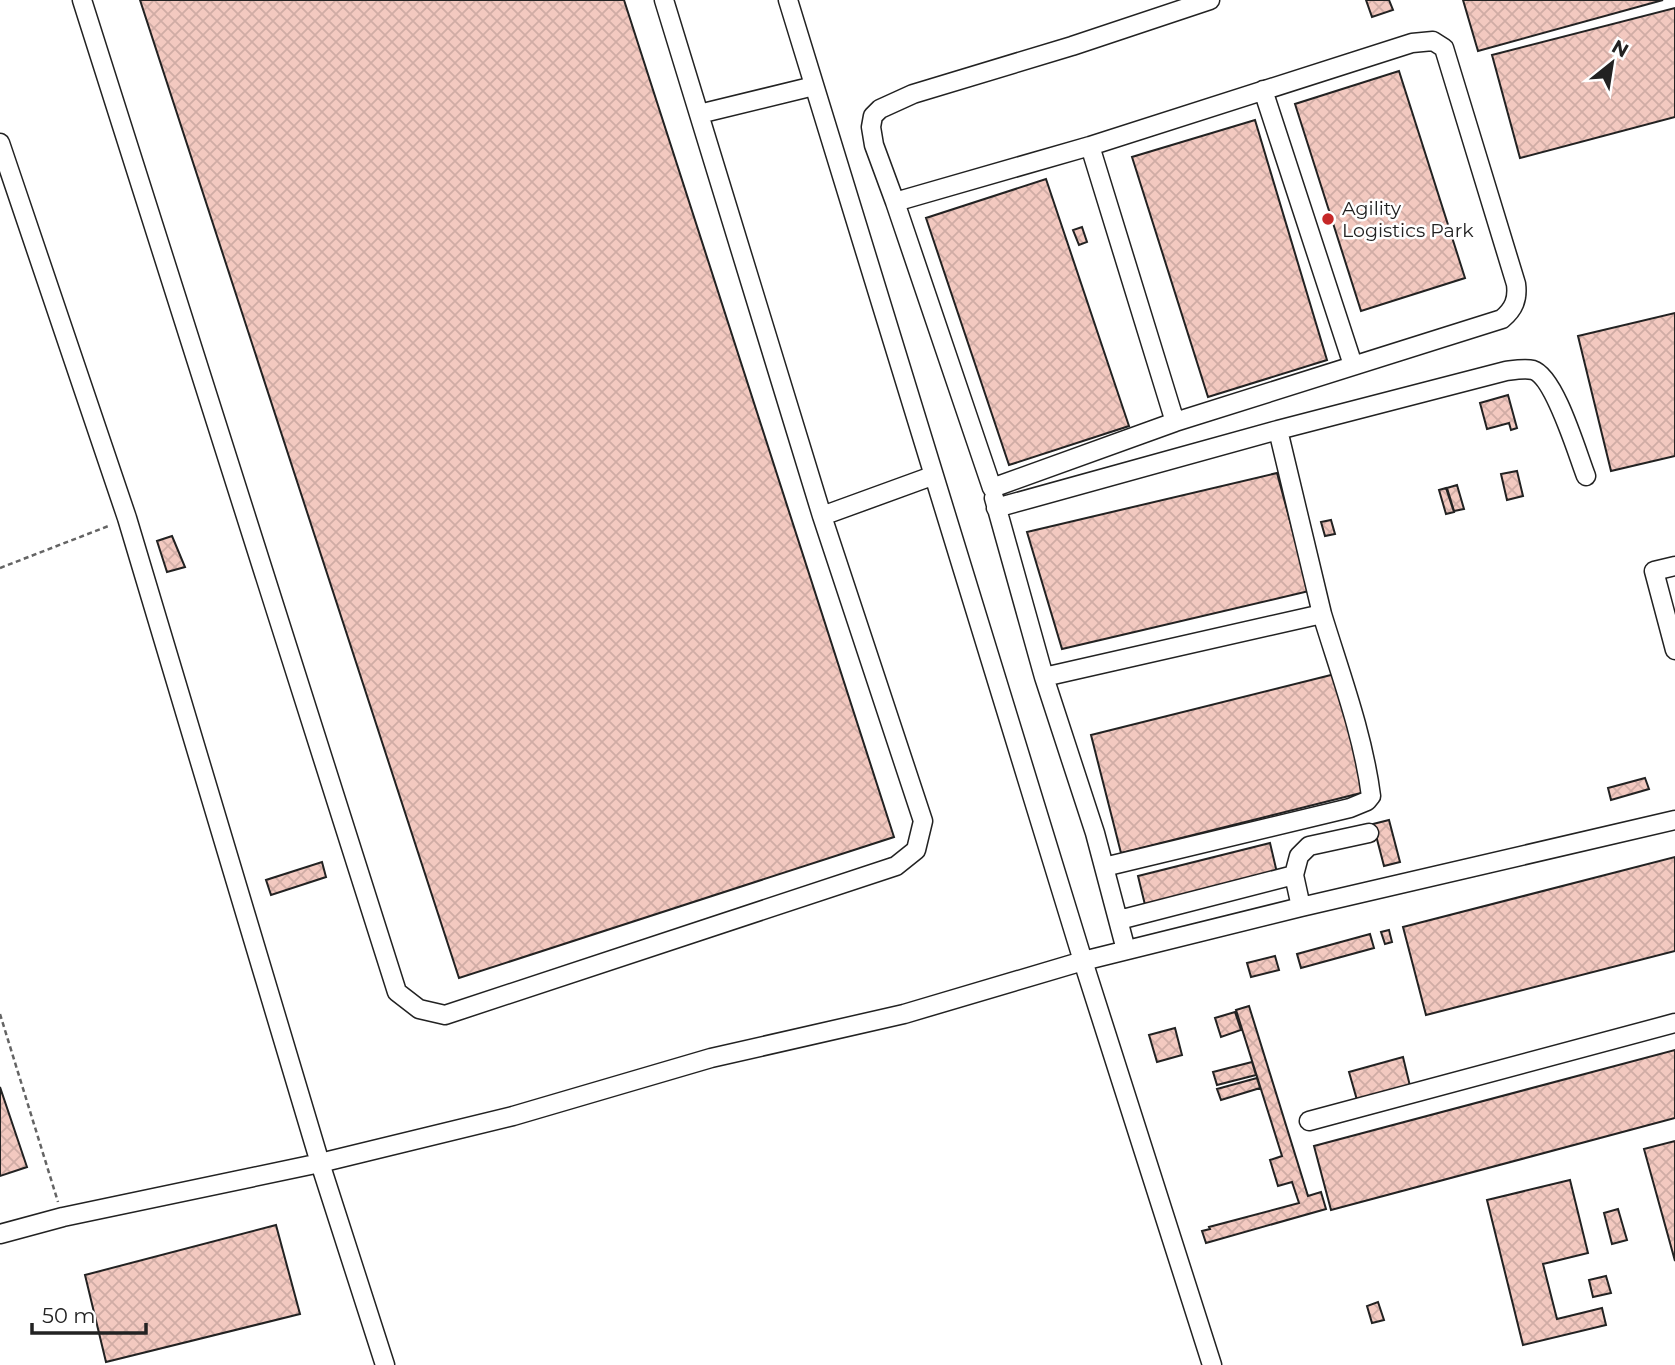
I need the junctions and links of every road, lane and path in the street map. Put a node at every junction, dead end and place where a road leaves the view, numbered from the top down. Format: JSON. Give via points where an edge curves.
{"nodes":[{"id":1,"x":82,"y":0,"type":"edge"},
{"id":2,"x":663,"y":0,"type":"edge"},
{"id":3,"x":788,"y":0,"type":"edge"},
{"id":4,"x":1210,"y":0,"type":"edge"},
{"id":5,"x":814,"y":86,"type":"junction"},
{"id":6,"x":1263,"y":90,"type":"junction"},
{"id":7,"x":699,"y":114,"type":"junction"},
{"id":8,"x":0,"y":143,"type":"edge"},
{"id":9,"x":1090,"y":146,"type":"junction"},
{"id":10,"x":895,"y":202,"type":"junction"},
{"id":11,"x":1353,"y":365,"type":"junction"},
{"id":12,"x":1175,"y":422,"type":"junction"},
{"id":13,"x":1279,"y":430,"type":"junction"},
{"id":14,"x":932,"y":476,"type":"junction"},
{"id":15,"x":1586,"y":476,"type":"dead end"},
{"id":16,"x":992,"y":488,"type":"junction"},
{"id":17,"x":996,"y":508,"type":"junction"},
{"id":18,"x":822,"y":516,"type":"junction"},
{"id":19,"x":127,"y":518,"type":"junction"},
{"id":20,"x":1675,"y":566,"type":"edge"},
{"id":21,"x":0,"y":568,"type":"edge"},
{"id":22,"x":1322,"y":614,"type":"junction"},
{"id":23,"x":1675,"y":650,"type":"edge"},
{"id":24,"x":1044,"y":677,"type":"junction"},
{"id":25,"x":1675,"y":820,"type":"edge"},
{"id":26,"x":1369,"y":833,"type":"dead end"},
{"id":27,"x":1104,"y":867,"type":"junction"},
{"id":28,"x":1294,"y":874,"type":"junction"},
{"id":29,"x":1301,"y":907,"type":"junction"},
{"id":30,"x":1119,"y":920,"type":"junction"},
{"id":31,"x":1126,"y":950,"type":"junction"},
{"id":32,"x":1083,"y":961,"type":"junction"},
{"id":33,"x":0,"y":1014,"type":"edge"},
{"id":34,"x":1675,"y":1023,"type":"edge"},
{"id":35,"x":1309,"y":1121,"type":"dead end"},
{"id":36,"x":320,"y":1163,"type":"junction"},
{"id":37,"x":63,"y":1217,"type":"junction"},
{"id":38,"x":0,"y":1234,"type":"edge"},
{"id":39,"x":385,"y":1365,"type":"edge"},
{"id":40,"x":1212,"y":1365,"type":"edge"}],
"edges":[{"from":1,"to":18,"type":"lane","via":[[397,992],[419,1009],[445,1015],[895,866],[916,850],[923,821]]},
{"from":2,"to":7,"type":"lane"},
{"from":3,"to":5,"type":"lane"},
{"from":4,"to":10,"type":"lane","via":[[913,94],[880,109],[871,127]]},
{"from":5,"to":7,"type":"lane"},
{"from":5,"to":14,"type":"lane"},
{"from":6,"to":9,"type":"lane"},
{"from":6,"to":11,"type":"lane"},
{"from":6,"to":11,"type":"lane","via":[[1412,43],[1433,41],[1444,48],[1447,57],[1518,296],[1502,319]]},
{"from":7,"to":18,"type":"lane"},
{"from":8,"to":19,"type":"lane"},
{"from":9,"to":10,"type":"lane"},
{"from":9,"to":12,"type":"lane"},
{"from":10,"to":16,"type":"lane"},
{"from":11,"to":12,"type":"lane"},
{"from":12,"to":16,"type":"lane"},
{"from":13,"to":15,"type":"lane","via":[[1506,371],[1531,369],[1545,377]]},
{"from":13,"to":17,"type":"lane"},
{"from":13,"to":22,"type":"lane"},
{"from":14,"to":18,"type":"lane"},
{"from":14,"to":32,"type":"lane"},
{"from":16,"to":17,"type":"lane"},
{"from":17,"to":24,"type":"lane"},
{"from":19,"to":21,"type":"path"},
{"from":19,"to":36,"type":"lane"},
{"from":20,"to":23,"type":"lane","via":[[1654,571]]},
{"from":22,"to":24,"type":"lane"},
{"from":22,"to":27,"type":"lane","via":[[1359,738],[1371,796],[1367,801]]},
{"from":24,"to":27,"type":"lane"},
{"from":25,"to":29,"type":"lane"},
{"from":26,"to":28,"type":"lane","via":[[1309,846],[1298,856]]},
{"from":27,"to":30,"type":"lane"},
{"from":28,"to":29,"type":"lane"},
{"from":28,"to":30,"type":"lane"},
{"from":29,"to":31,"type":"lane"},
{"from":30,"to":31,"type":"lane"},
{"from":31,"to":32,"type":"lane"},
{"from":32,"to":36,"type":"lane","via":[[904,1014],[711,1058],[513,1116]]},
{"from":32,"to":40,"type":"lane"},
{"from":33,"to":37,"type":"path"},
{"from":34,"to":35,"type":"lane"},
{"from":36,"to":37,"type":"lane"},
{"from":36,"to":39,"type":"lane"},
{"from":37,"to":38,"type":"lane"}]}
